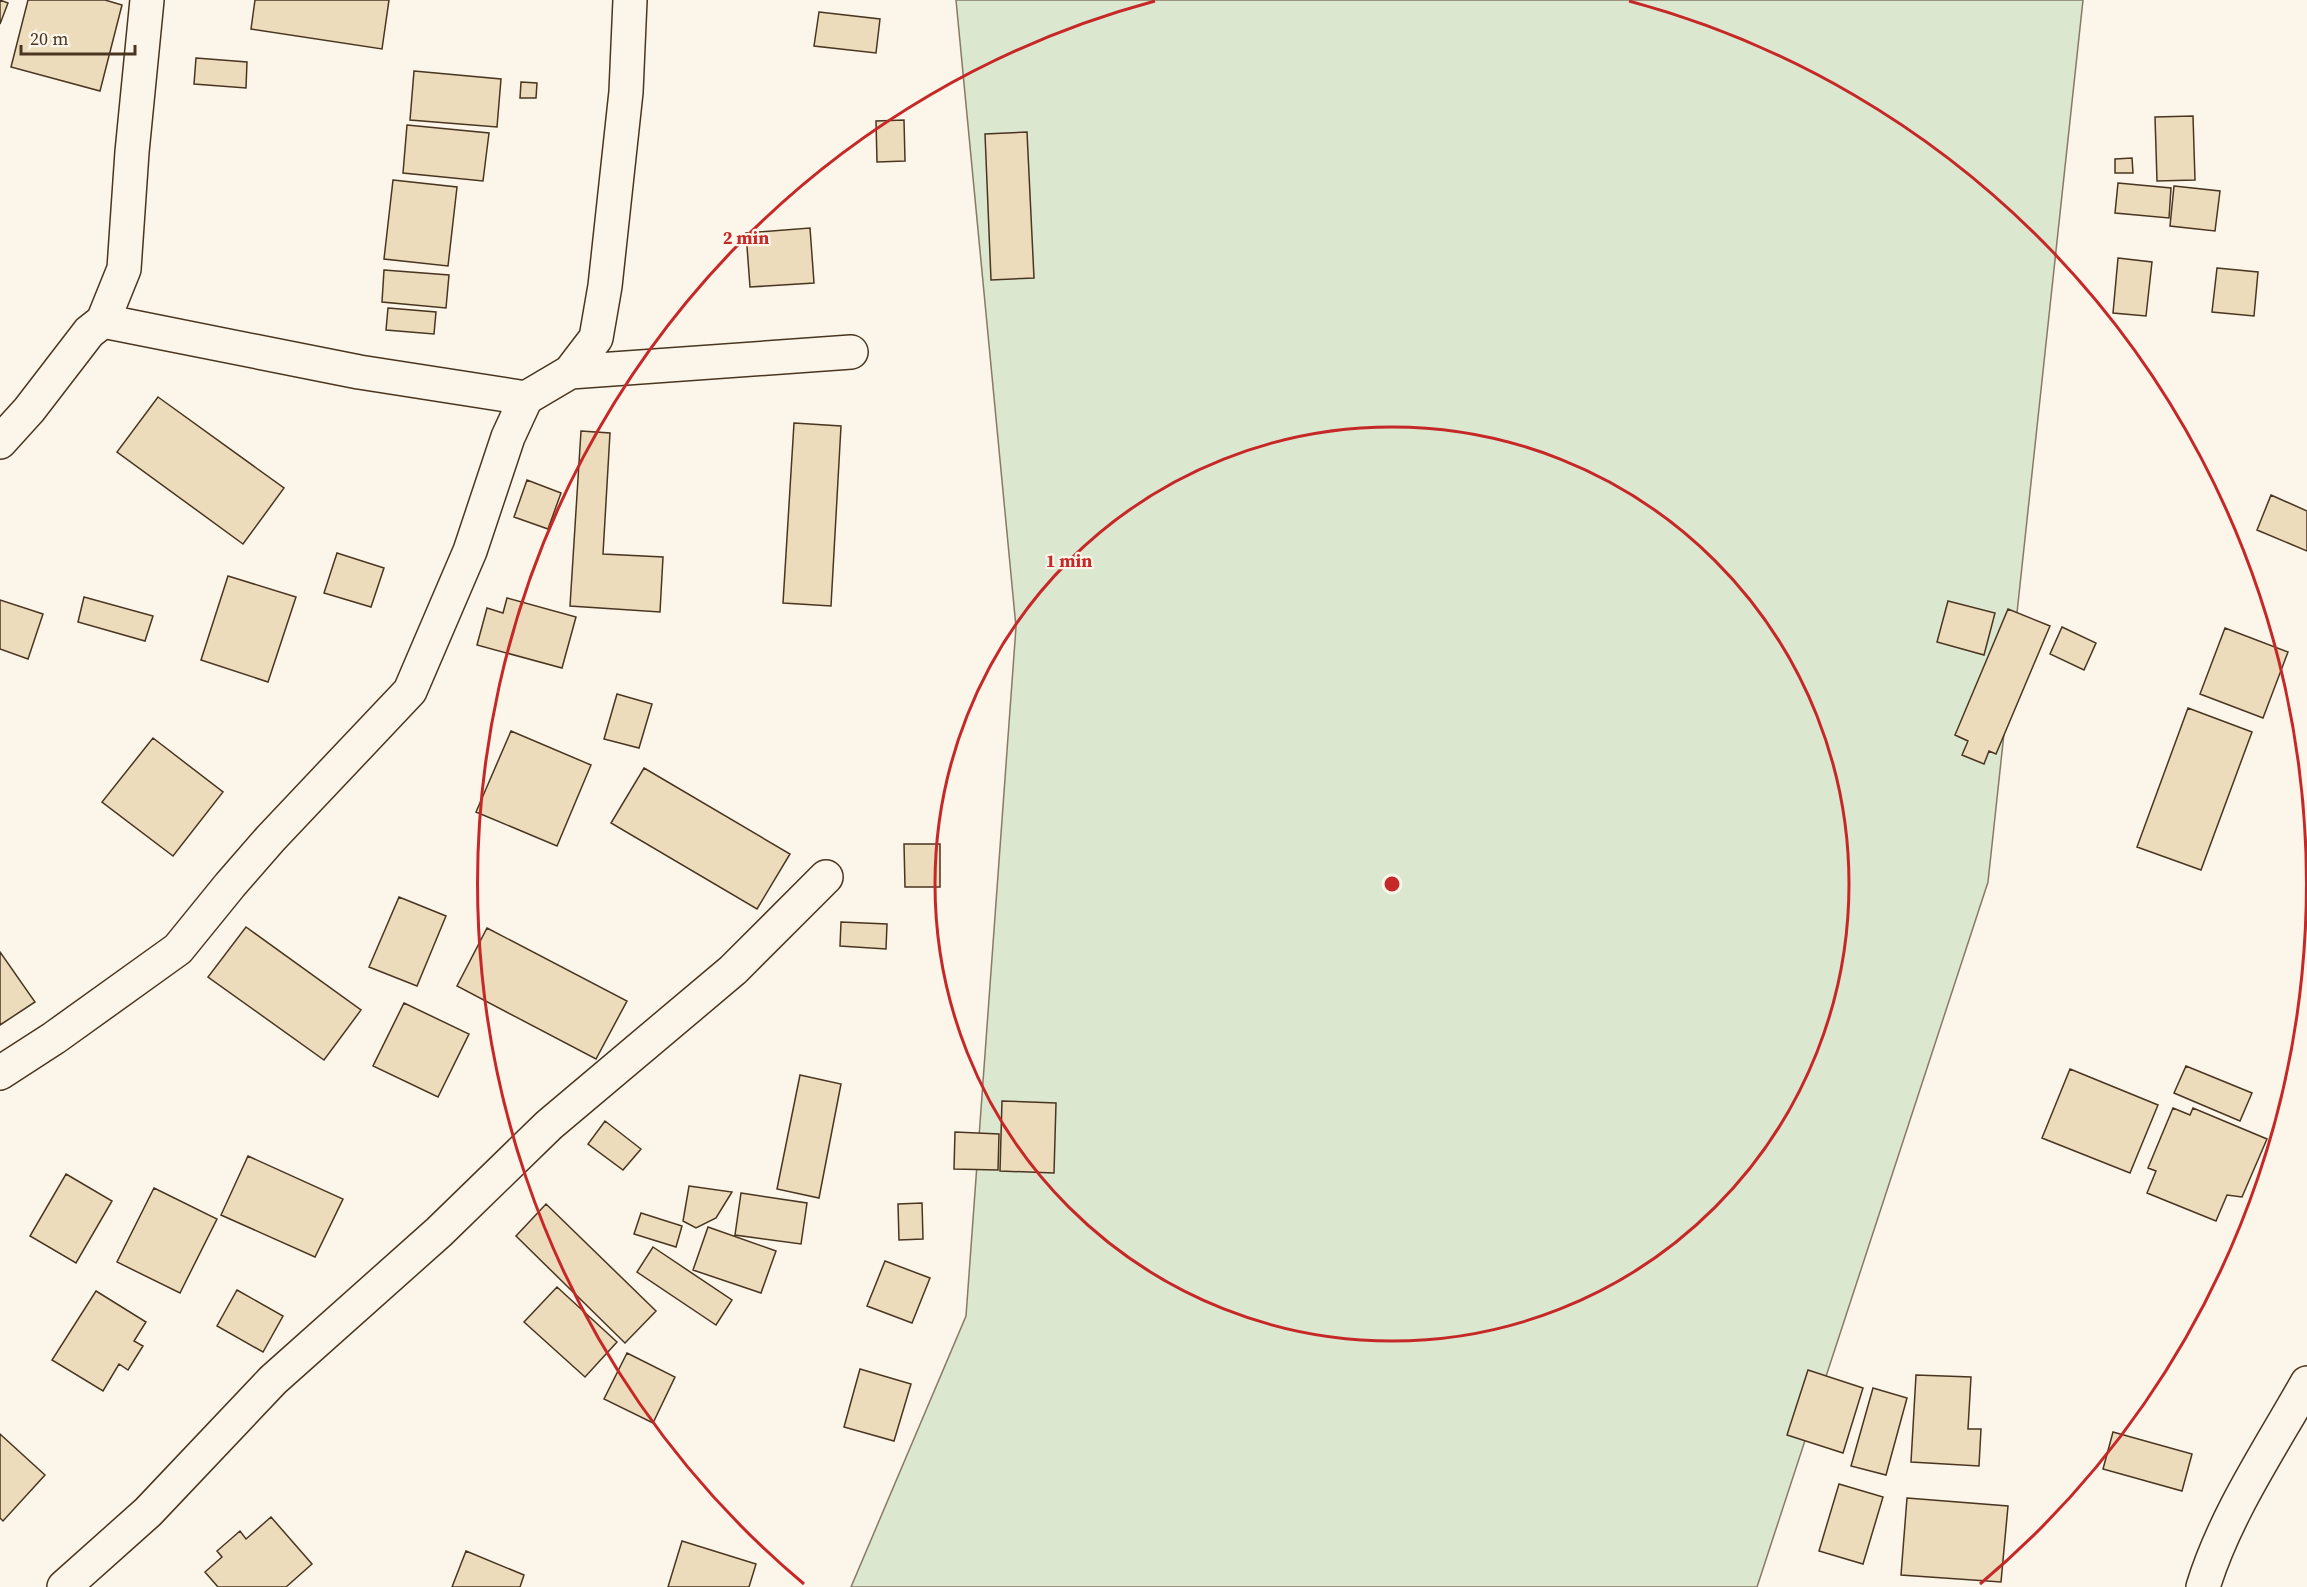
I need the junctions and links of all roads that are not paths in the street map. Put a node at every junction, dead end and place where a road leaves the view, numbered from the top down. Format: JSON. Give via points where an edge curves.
{"nodes":[{"id":1,"x":147,"y":0,"type":"edge"},
{"id":2,"x":630,"y":0,"type":"edge"},
{"id":3,"x":103,"y":321,"type":"junction"},
{"id":4,"x":851,"y":352,"type":"dead end"},
{"id":5,"x":570,"y":372,"type":"junction"},
{"id":6,"x":526,"y":398,"type":"junction"},
{"id":7,"x":0,"y":442,"type":"edge"},
{"id":8,"x":826,"y":877,"type":"dead end"},
{"id":9,"x":0,"y":1073,"type":"edge"},
{"id":10,"x":2307,"y":1383,"type":"edge"},
{"id":11,"x":64,"y":1587,"type":"edge"},
{"id":12,"x":2203,"y":1587,"type":"edge"}],
"edges":[{"from":1,"to":3,"type":"street","via":[[124,269]]},
{"from":2,"to":5,"type":"street","via":[[626,92],[604,296],[596,338]]},
{"from":3,"to":6,"type":"street","via":[[359,372]]},
{"from":3,"to":7,"type":"street","via":[[89,332]]},
{"from":4,"to":5,"type":"street"},
{"from":5,"to":6,"type":"street"},
{"from":6,"to":9,"type":"street","via":[[508,437],[470,551],[410,691],[271,838],[178,949]]},
{"from":8,"to":11,"type":"street","via":[[733,970],[549,1125],[439,1232],[273,1380],[148,1512]]},
{"from":10,"to":12,"type":"street","via":[[2212,1556]]}]}
